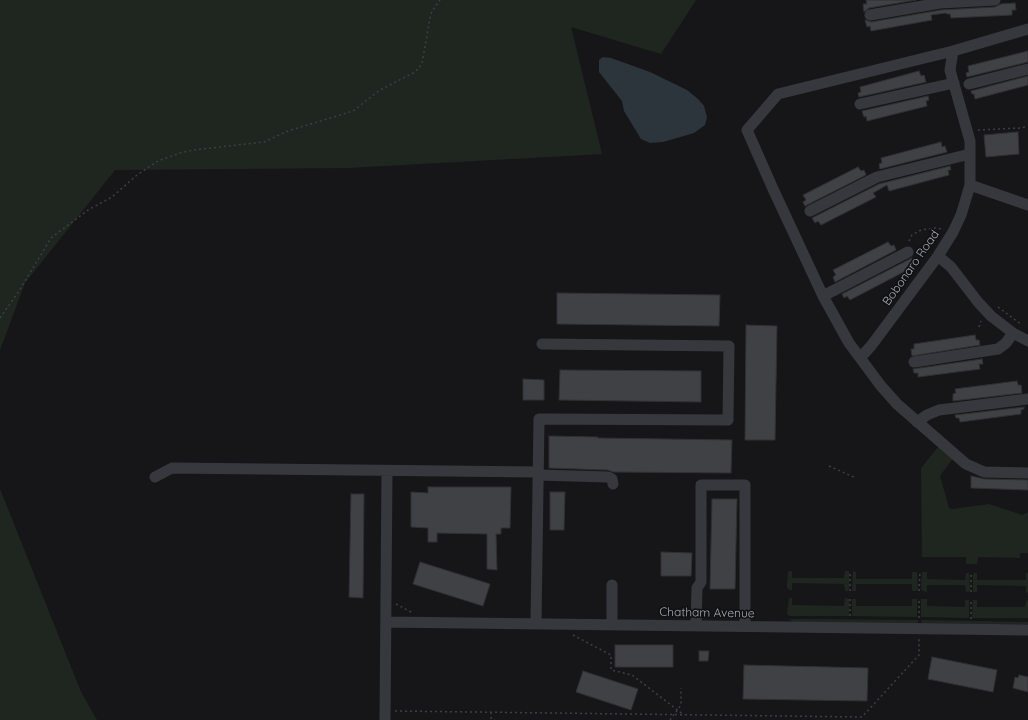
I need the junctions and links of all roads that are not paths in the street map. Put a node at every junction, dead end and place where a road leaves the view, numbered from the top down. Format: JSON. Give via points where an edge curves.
{"nodes":[{"id":1,"x":994,"y":0,"type":"edge"},
{"id":2,"x":870,"y":15,"type":"dead end"},
{"id":3,"x":1028,"y":29,"type":"edge"},
{"id":4,"x":953,"y":51,"type":"junction"},
{"id":5,"x":1028,"y":69,"type":"edge"},
{"id":6,"x":954,"y":83,"type":"junction"},
{"id":7,"x":969,"y":84,"type":"dead end"},
{"id":8,"x":860,"y":104,"type":"dead end"},
{"id":9,"x":970,"y":154,"type":"junction"},
{"id":10,"x":970,"y":185,"type":"junction"},
{"id":11,"x":1028,"y":205,"type":"edge"},
{"id":12,"x":810,"y":211,"type":"dead end"},
{"id":13,"x":908,"y":252,"type":"dead end"},
{"id":14,"x":938,"y":256,"type":"junction"},
{"id":15,"x":823,"y":296,"type":"junction"},
{"id":16,"x":1013,"y":333,"type":"junction"},
{"id":17,"x":1028,"y":341,"type":"edge"},
{"id":18,"x":542,"y":344,"type":"dead end"},
{"id":19,"x":860,"y":358,"type":"junction"},
{"id":20,"x":914,"y":362,"type":"dead end"},
{"id":21,"x":1028,"y":399,"type":"edge"},
{"id":22,"x":917,"y":422,"type":"junction"},
{"id":23,"x":387,"y":471,"type":"junction"},
{"id":24,"x":1028,"y":473,"type":"edge"},
{"id":25,"x":538,"y":474,"type":"junction"},
{"id":26,"x":156,"y":477,"type":"dead end"},
{"id":27,"x":613,"y":484,"type":"dead end"},
{"id":28,"x":612,"y":585,"type":"dead end"},
{"id":29,"x":386,"y":622,"type":"junction"},
{"id":30,"x":536,"y":623,"type":"junction"},
{"id":31,"x":612,"y":624,"type":"junction"},
{"id":32,"x":696,"y":625,"type":"junction"},
{"id":33,"x":745,"y":626,"type":"junction"},
{"id":34,"x":1028,"y":630,"type":"edge"},
{"id":35,"x":385,"y":716,"type":"edge"}],
"edges":[{"from":1,"to":2,"type":"lane","via":[[940,3]]},
{"from":3,"to":4,"type":"lane"},
{"from":4,"to":6,"type":"lane","name":"Bobonaro Road","via":[[950,70]]},
{"from":4,"to":15,"type":"lane","via":[[778,94],[748,130]]},
{"from":5,"to":7,"type":"lane"},
{"from":6,"to":8,"type":"lane"},
{"from":6,"to":9,"type":"lane","name":"Bobonaro Road","via":[[968,132]]},
{"from":9,"to":10,"type":"lane","name":"Bobonaro Road"},
{"from":9,"to":12,"type":"lane","via":[[877,177]]},
{"from":10,"to":11,"type":"lane"},
{"from":10,"to":14,"type":"lane","name":"Bobonaro Road","via":[[961,216]]},
{"from":13,"to":15,"type":"lane"},
{"from":14,"to":16,"type":"lane","via":[[951,267],[978,302]]},
{"from":14,"to":19,"type":"lane","name":"Bobonaro Road"},
{"from":15,"to":19,"type":"lane"},
{"from":16,"to":17,"type":"lane"},
{"from":16,"to":20,"type":"lane","via":[[998,349]]},
{"from":18,"to":25,"type":"lane","via":[[729,346],[728,420],[539,419]]},
{"from":19,"to":22,"type":"lane","via":[[897,404]]},
{"from":21,"to":22,"type":"lane","via":[[939,410]]},
{"from":22,"to":24,"type":"lane","via":[[966,464],[977,470],[990,473]]},
{"from":23,"to":25,"type":"lane"},
{"from":23,"to":26,"type":"lane","via":[[172,468]]},
{"from":23,"to":29,"type":"lane"},
{"from":25,"to":27,"type":"lane","via":[[608,477],[612,479]]},
{"from":25,"to":30,"type":"lane"},
{"from":28,"to":31,"type":"lane"},
{"from":29,"to":30,"type":"lane","name":"Chatham Avenue"},
{"from":29,"to":35,"type":"lane"},
{"from":30,"to":31,"type":"lane","name":"Chatham Avenue"},
{"from":31,"to":32,"type":"lane","name":"Chatham Avenue"},
{"from":32,"to":33,"type":"lane","name":"Chatham Avenue"},
{"from":32,"to":33,"type":"lane","via":[[697,588],[702,582],[702,485],[745,485]]},
{"from":33,"to":34,"type":"lane","name":"Chatham Avenue"}]}
